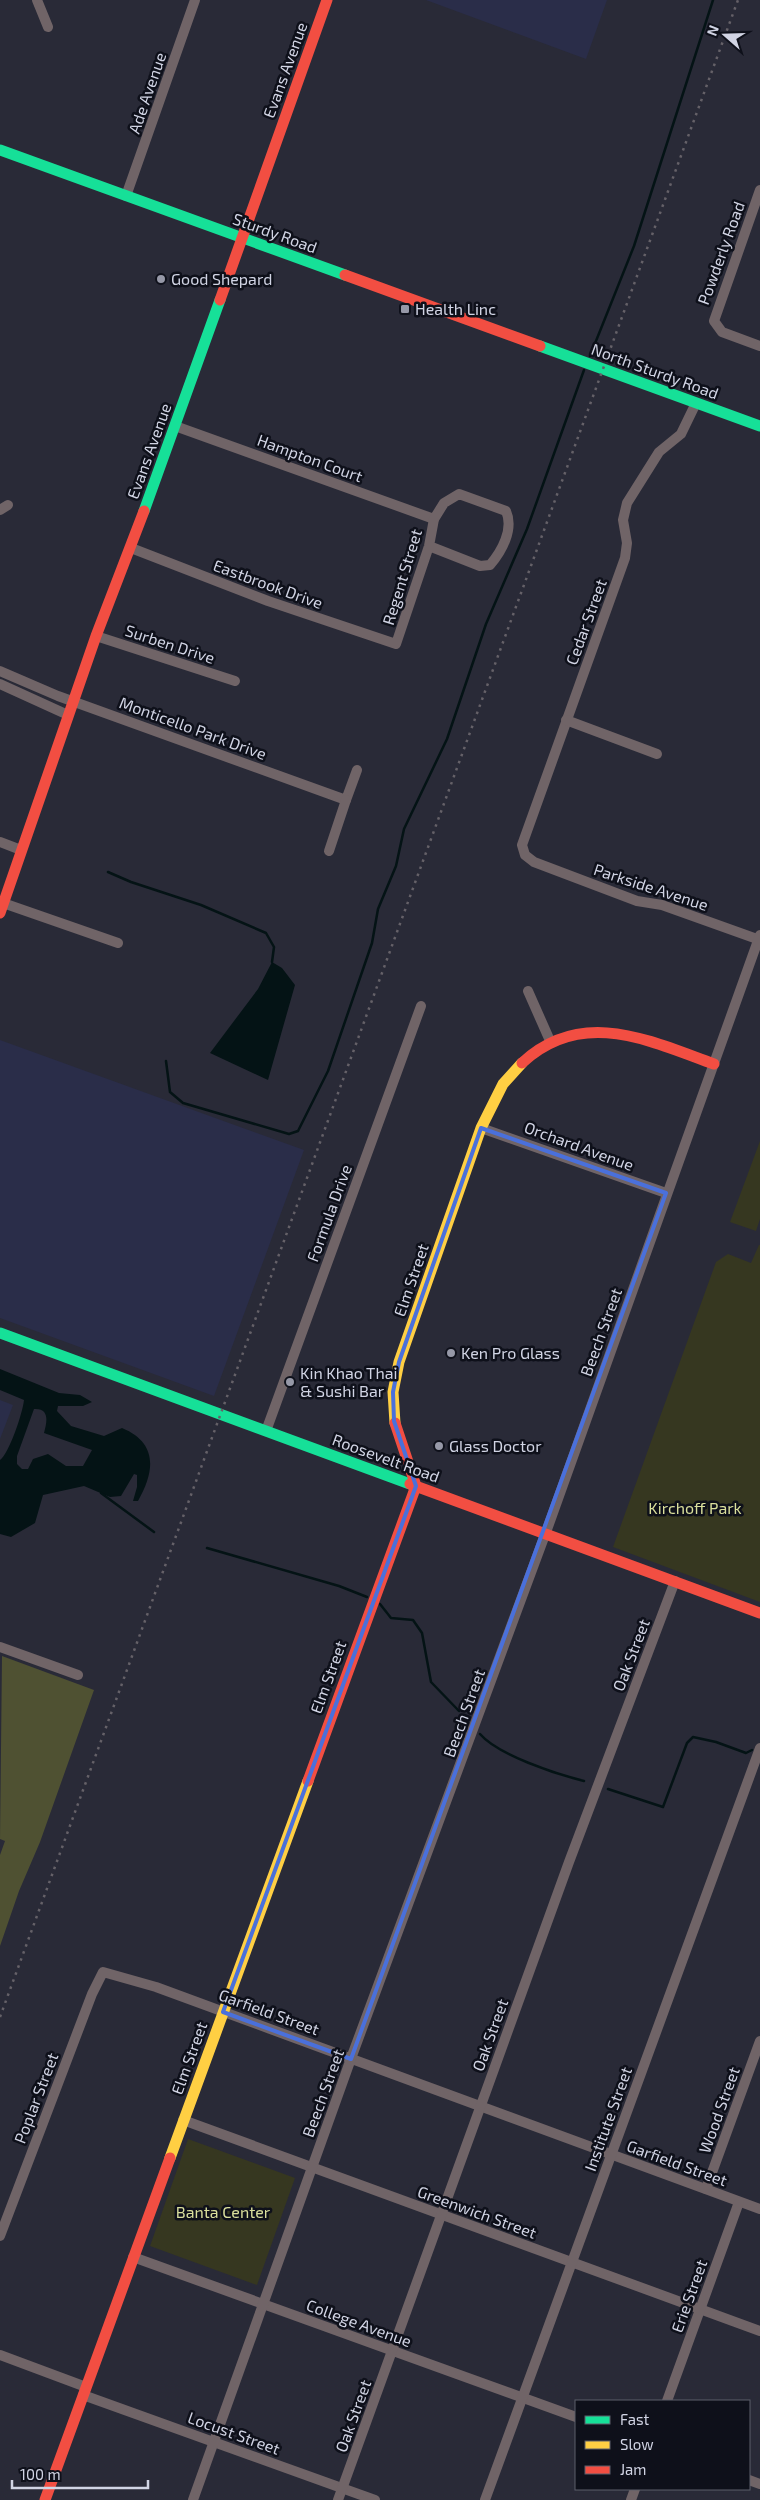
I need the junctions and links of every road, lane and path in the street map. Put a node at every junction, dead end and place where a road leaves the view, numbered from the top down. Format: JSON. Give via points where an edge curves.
{"nodes":[{"id":1,"x":37,"y":0,"type":"edge"},
{"id":2,"x":195,"y":0,"type":"edge"},
{"id":3,"x":327,"y":0,"type":"edge"},
{"id":4,"x":48,"y":27,"type":"dead end"},
{"id":5,"x":0,"y":150,"type":"edge"},
{"id":6,"x":760,"y":190,"type":"edge"},
{"id":7,"x":126,"y":196,"type":"junction"},
{"id":8,"x":756,"y":215,"type":"edge"},
{"id":9,"x":241,"y":238,"type":"junction"},
{"id":10,"x":539,"y":346,"type":"joint"},
{"id":11,"x":760,"y":346,"type":"edge"},
{"id":12,"x":696,"y":403,"type":"junction"},
{"id":13,"x":175,"y":426,"type":"junction"},
{"id":14,"x":760,"y":426,"type":"edge"},
{"id":15,"x":434,"y":519,"type":"junction"},
{"id":16,"x":429,"y":546,"type":"junction"},
{"id":17,"x":131,"y":548,"type":"junction"},
{"id":18,"x":96,"y":636,"type":"junction"},
{"id":19,"x":396,"y":644,"type":"joint"},
{"id":20,"x":0,"y":670,"type":"edge"},
{"id":21,"x":235,"y":681,"type":"dead end"},
{"id":22,"x":0,"y":684,"type":"edge"},
{"id":23,"x":74,"y":700,"type":"junction"},
{"id":24,"x":68,"y":715,"type":"junction"},
{"id":25,"x":566,"y":720,"type":"junction"},
{"id":26,"x":657,"y":754,"type":"dead end"},
{"id":27,"x":357,"y":770,"type":"dead end"},
{"id":28,"x":346,"y":800,"type":"junction"},
{"id":29,"x":0,"y":842,"type":"edge"},
{"id":30,"x":21,"y":850,"type":"junction"},
{"id":31,"x":329,"y":851,"type":"dead end"},
{"id":32,"x":534,"y":862,"type":"joint"},
{"id":33,"x":2,"y":908,"type":"edge"},
{"id":34,"x":760,"y":938,"type":"edge"},
{"id":35,"x":118,"y":943,"type":"dead end"},
{"id":36,"x":528,"y":990,"type":"dead end"},
{"id":37,"x":421,"y":1006,"type":"dead end"},
{"id":38,"x":551,"y":1043,"type":"junction"},
{"id":39,"x":714,"y":1064,"type":"junction"},
{"id":40,"x":481,"y":1128,"type":"junction"},
{"id":41,"x":666,"y":1193,"type":"junction"},
{"id":42,"x":0,"y":1334,"type":"edge"},
{"id":43,"x":266,"y":1431,"type":"junction"},
{"id":44,"x":416,"y":1486,"type":"junction"},
{"id":45,"x":545,"y":1534,"type":"junction"},
{"id":46,"x":675,"y":1582,"type":"junction"},
{"id":47,"x":760,"y":1613,"type":"edge"},
{"id":48,"x":0,"y":1647,"type":"edge"},
{"id":49,"x":78,"y":1675,"type":"dead end"},
{"id":50,"x":760,"y":1748,"type":"edge"},
{"id":51,"x":103,"y":1972,"type":"joint"},
{"id":52,"x":223,"y":2012,"type":"junction"},
{"id":53,"x":760,"y":2041,"type":"edge"},
{"id":54,"x":351,"y":2059,"type":"junction"},
{"id":55,"x":480,"y":2106,"type":"junction"},
{"id":56,"x":183,"y":2120,"type":"junction"},
{"id":57,"x":611,"y":2154,"type":"junction"},
{"id":58,"x":312,"y":2168,"type":"junction"},
{"id":59,"x":706,"y":2190,"type":"junction"},
{"id":60,"x":739,"y":2202,"type":"junction"},
{"id":61,"x":760,"y":2209,"type":"edge"},
{"id":62,"x":442,"y":2215,"type":"junction"},
{"id":63,"x":0,"y":2236,"type":"edge"},
{"id":64,"x":133,"y":2257,"type":"junction"},
{"id":65,"x":572,"y":2262,"type":"junction"},
{"id":66,"x":263,"y":2304,"type":"junction"},
{"id":67,"x":700,"y":2309,"type":"junction"},
{"id":68,"x":760,"y":2331,"type":"edge"},
{"id":69,"x":392,"y":2350,"type":"junction"},
{"id":70,"x":0,"y":2355,"type":"edge"},
{"id":71,"x":85,"y":2391,"type":"junction"},
{"id":72,"x":522,"y":2397,"type":"junction"},
{"id":73,"x":667,"y":2400,"type":"edge"},
{"id":74,"x":575,"y":2417,"type":"edge"},
{"id":75,"x":214,"y":2442,"type":"junction"},
{"id":76,"x":342,"y":2488,"type":"junction"},
{"id":77,"x":45,"y":2500,"type":"edge"},
{"id":78,"x":193,"y":2500,"type":"edge"},
{"id":79,"x":338,"y":2500,"type":"edge"},
{"id":80,"x":375,"y":2500,"type":"edge"},
{"id":81,"x":485,"y":2500,"type":"edge"}],
"edges":[{"from":1,"to":4,"type":"street"},
{"from":2,"to":7,"type":"street","name":"Ade Avenue"},
{"from":3,"to":9,"type":"street","name":"Evans Avenue"},
{"from":5,"to":7,"type":"street","name":"Sturdy Road"},
{"from":6,"to":8,"type":"street","name":"Powderly Road"},
{"from":7,"to":9,"type":"street","name":"Sturdy Road"},
{"from":8,"to":11,"type":"street","name":"Powderly Road","via":[[714,318],[716,326],[726,334]]},
{"from":9,"to":10,"type":"street","name":"Sturdy Road"},
{"from":9,"to":13,"type":"street","name":"Evans Avenue"},
{"from":10,"to":12,"type":"street","name":"North Sturdy Road"},
{"from":12,"to":14,"type":"street","name":"North Sturdy Road"},
{"from":12,"to":25,"type":"street","name":"Cedar Street","via":[[681,434],[659,452],[624,509],[625,558]]},
{"from":13,"to":15,"type":"street","name":"Hampton Court"},
{"from":13,"to":17,"type":"street","name":"Evans Avenue"},
{"from":15,"to":16,"type":"street","name":"Regent Street"},
{"from":15,"to":16,"type":"street","via":[[444,503],[459,494],[506,512],[510,521],[505,540],[490,565],[480,566]]},
{"from":16,"to":19,"type":"street","name":"Regent Street"},
{"from":17,"to":18,"type":"street","name":"Evans Avenue"},
{"from":17,"to":19,"type":"street","name":"Eastbrook Drive","via":[[268,601]]},
{"from":18,"to":21,"type":"street","name":"Surben Drive"},
{"from":18,"to":23,"type":"street","name":"Evans Avenue"},
{"from":20,"to":23,"type":"street","name":"Monticello Park Drive"},
{"from":22,"to":24,"type":"street"},
{"from":23,"to":24,"type":"street","name":"Evans Avenue"},
{"from":23,"to":28,"type":"street","name":"Monticello Park Drive"},
{"from":24,"to":30,"type":"street","name":"Evans Avenue"},
{"from":25,"to":26,"type":"street"},
{"from":25,"to":32,"type":"street","name":"Cedar Street","via":[[523,840],[525,855]]},
{"from":27,"to":28,"type":"street"},
{"from":28,"to":31,"type":"street"},
{"from":29,"to":30,"type":"street"},
{"from":30,"to":33,"type":"street","name":"Evans Avenue"},
{"from":32,"to":34,"type":"street","name":"Parkside Avenue","via":[[638,901],[662,905]]},
{"from":33,"to":35,"type":"street"},
{"from":34,"to":39,"type":"street","name":"Beech Street"},
{"from":36,"to":38,"type":"street"},
{"from":37,"to":43,"type":"street","name":"Formula Drive"},
{"from":38,"to":39,"type":"street","name":"Elm Street","via":[[587,1032],[613,1032]]},
{"from":38,"to":40,"type":"street","name":"Elm Street","via":[[512,1071],[494,1098]]},
{"from":39,"to":41,"type":"street","name":"Beech Street"},
{"from":40,"to":41,"type":"street","name":"Orchard Avenue"},
{"from":40,"to":44,"type":"street","name":"Elm Street","via":[[399,1362],[393,1392],[394,1421]]},
{"from":41,"to":45,"type":"street","name":"Beech Street"},
{"from":42,"to":43,"type":"street","name":"Roosevelt Road"},
{"from":43,"to":44,"type":"street","name":"Roosevelt Road"},
{"from":44,"to":45,"type":"street","name":"Roosevelt Road"},
{"from":44,"to":52,"type":"street","name":"Elm Street"},
{"from":45,"to":46,"type":"street","name":"Roosevelt Road"},
{"from":45,"to":54,"type":"street","name":"Beech Street"},
{"from":46,"to":47,"type":"street","name":"Roosevelt Road"},
{"from":46,"to":55,"type":"street","name":"Oak Street"},
{"from":48,"to":49,"type":"street"},
{"from":50,"to":57,"type":"street","name":"Institute Street"},
{"from":51,"to":52,"type":"street","name":"Garfield Street","via":[[156,1987]]},
{"from":51,"to":63,"type":"street","name":"Poplar Street"},
{"from":52,"to":54,"type":"street","name":"Garfield Street"},
{"from":52,"to":56,"type":"street","name":"Elm Street"},
{"from":53,"to":59,"type":"street","name":"Wood Street"},
{"from":54,"to":55,"type":"street","name":"Garfield Street"},
{"from":54,"to":58,"type":"street","name":"Beech Street"},
{"from":55,"to":57,"type":"street","name":"Garfield Street"},
{"from":55,"to":62,"type":"street","name":"Oak Street"},
{"from":56,"to":58,"type":"street","name":"Greenwich Street"},
{"from":56,"to":64,"type":"street","name":"Elm Street"},
{"from":57,"to":59,"type":"street","name":"Garfield Street"},
{"from":57,"to":65,"type":"street","name":"Institute Street"},
{"from":58,"to":62,"type":"street","name":"Greenwich Street"},
{"from":58,"to":66,"type":"street","name":"Beech Street"},
{"from":59,"to":60,"type":"street","name":"Garfield Street"},
{"from":60,"to":61,"type":"street","name":"Garfield Street"},
{"from":60,"to":67,"type":"street","name":"Erie Street"},
{"from":62,"to":65,"type":"street","name":"Greenwich Street"},
{"from":62,"to":69,"type":"street","name":"Oak Street"},
{"from":64,"to":66,"type":"street","name":"College Avenue"},
{"from":64,"to":71,"type":"street","name":"Elm Street"},
{"from":65,"to":67,"type":"street","name":"Greenwich Street"},
{"from":65,"to":72,"type":"street","name":"Institute Street"},
{"from":66,"to":69,"type":"street","name":"College Avenue"},
{"from":66,"to":75,"type":"street","name":"Beech Street"},
{"from":67,"to":68,"type":"street","name":"Greenwich Street"},
{"from":67,"to":73,"type":"street","name":"Erie Street"},
{"from":69,"to":72,"type":"street","name":"College Avenue"},
{"from":69,"to":76,"type":"street","name":"Oak Street"},
{"from":70,"to":71,"type":"street","name":"Locust Street"},
{"from":71,"to":75,"type":"street","name":"Locust Street"},
{"from":71,"to":77,"type":"street","name":"Elm Street"},
{"from":72,"to":74,"type":"street","name":"College Avenue"},
{"from":72,"to":81,"type":"street","name":"Institute Street"},
{"from":75,"to":76,"type":"street","name":"Locust Street"},
{"from":75,"to":78,"type":"street","name":"Beech Street"},
{"from":76,"to":79,"type":"street","name":"Oak Street"},
{"from":76,"to":80,"type":"street","name":"Locust Street"}]}
